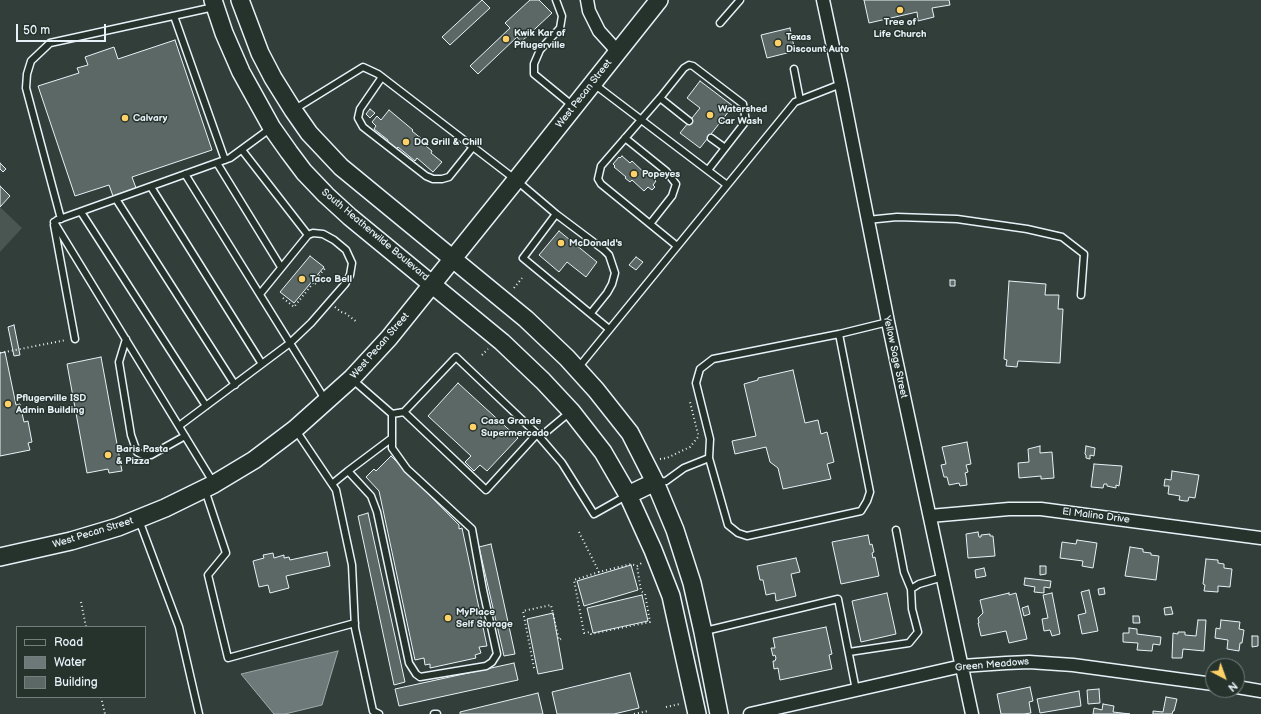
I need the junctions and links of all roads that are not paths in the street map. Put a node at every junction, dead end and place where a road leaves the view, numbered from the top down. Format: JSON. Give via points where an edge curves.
{"nodes":[{"id":1,"x":240,"y":0,"type":"edge"},
{"id":2,"x":556,"y":0,"type":"edge"},
{"id":3,"x":587,"y":0,"type":"edge"},
{"id":4,"x":659,"y":0,"type":"edge"},
{"id":5,"x":740,"y":0,"type":"edge"},
{"id":6,"x":823,"y":0,"type":"edge"},
{"id":7,"x":214,"y":4,"type":"edge"},
{"id":8,"x":174,"y":16,"type":"junction"},
{"id":9,"x":720,"y":23,"type":"dead end"},
{"id":10,"x":618,"y":52,"type":"junction"},
{"id":11,"x":794,"y":69,"type":"dead end"},
{"id":12,"x":382,"y":77,"type":"junction"},
{"id":13,"x":593,"y":83,"type":"junction"},
{"id":14,"x":841,"y":84,"type":"junction"},
{"id":15,"x":660,"y":98,"type":"junction"},
{"id":16,"x":800,"y":100,"type":"junction"},
{"id":17,"x":574,"y":107,"type":"junction"},
{"id":18,"x":293,"y":110,"type":"junction"},
{"id":19,"x":641,"y":120,"type":"junction"},
{"id":20,"x":690,"y":121,"type":"dead end"},
{"id":21,"x":272,"y":128,"type":"junction"},
{"id":22,"x":624,"y":138,"type":"junction"},
{"id":23,"x":711,"y":138,"type":"dead end"},
{"id":24,"x":473,"y":147,"type":"junction"},
{"id":25,"x":725,"y":148,"type":"junction"},
{"id":26,"x":242,"y":150,"type":"junction"},
{"id":27,"x":225,"y":160,"type":"junction"},
{"id":28,"x":217,"y":163,"type":"junction"},
{"id":29,"x":708,"y":170,"type":"junction"},
{"id":30,"x":185,"y":174,"type":"junction"},
{"id":31,"x":516,"y":180,"type":"junction"},
{"id":32,"x":727,"y":185,"type":"junction"},
{"id":33,"x":151,"y":187,"type":"junction"},
{"id":34,"x":116,"y":199,"type":"junction"},
{"id":35,"x":81,"y":212,"type":"junction"},
{"id":36,"x":556,"y":214,"type":"junction"},
{"id":37,"x":61,"y":219,"type":"junction"},
{"id":38,"x":867,"y":220,"type":"junction"},
{"id":39,"x":54,"y":222,"type":"junction"},
{"id":40,"x":650,"y":224,"type":"junction"},
{"id":41,"x":308,"y":235,"type":"junction"},
{"id":42,"x":677,"y":246,"type":"junction"},
{"id":43,"x":453,"y":258,"type":"junction"},
{"id":44,"x":281,"y":267,"type":"junction"},
{"id":45,"x":432,"y":284,"type":"junction"},
{"id":46,"x":260,"y":294,"type":"junction"},
{"id":47,"x":1081,"y":295,"type":"dead end"},
{"id":48,"x":590,"y":312,"type":"junction"},
{"id":49,"x":888,"y":322,"type":"junction"},
{"id":50,"x":609,"y":329,"type":"junction"},
{"id":51,"x":839,"y":334,"type":"junction"},
{"id":52,"x":75,"y":339,"type":"road end"},
{"id":53,"x":126,"y":339,"type":"junction"},
{"id":54,"x":290,"y":343,"type":"junction"},
{"id":55,"x":262,"y":364,"type":"junction"},
{"id":56,"x":577,"y":368,"type":"junction"},
{"id":57,"x":352,"y":378,"type":"junction"},
{"id":58,"x":235,"y":384,"type":"junction"},
{"id":59,"x":327,"y":402,"type":"junction"},
{"id":60,"x":206,"y":406,"type":"junction"},
{"id":61,"x":571,"y":411,"type":"junction"},
{"id":62,"x":404,"y":412,"type":"junction"},
{"id":63,"x":392,"y":414,"type":"junction"},
{"id":64,"x":179,"y":426,"type":"junction"},
{"id":65,"x":296,"y":429,"type":"junction"},
{"id":66,"x":185,"y":436,"type":"junction"},
{"id":67,"x":538,"y":436,"type":"junction"},
{"id":68,"x":392,"y":438,"type":"junction"},
{"id":69,"x":709,"y":458,"type":"junction"},
{"id":70,"x":348,"y":471,"type":"junction"},
{"id":71,"x":655,"y":482,"type":"junction"},
{"id":72,"x":332,"y":484,"type":"junction"},
{"id":73,"x":209,"y":486,"type":"junction"},
{"id":74,"x":628,"y":495,"type":"junction"},
{"id":75,"x":930,"y":516,"type":"junction"},
{"id":76,"x":139,"y":519,"type":"junction"},
{"id":77,"x":896,"y":530,"type":"dead end"},
{"id":78,"x":1261,"y":538,"type":"edge"},
{"id":79,"x":0,"y":557,"type":"edge"},
{"id":80,"x":943,"y":578,"type":"junction"},
{"id":81,"x":912,"y":589,"type":"junction"},
{"id":82,"x":355,"y":623,"type":"junction"},
{"id":83,"x":703,"y":632,"type":"junction"},
{"id":84,"x":849,"y":652,"type":"junction"},
{"id":85,"x":962,"y":666,"type":"junction"},
{"id":86,"x":1205,"y":683,"type":"edge"},
{"id":87,"x":1245,"y":688,"type":"edge"},
{"id":88,"x":856,"y":690,"type":"junction"},
{"id":89,"x":1261,"y":691,"type":"edge"},
{"id":90,"x":199,"y":714,"type":"edge"},
{"id":91,"x":379,"y":714,"type":"edge"},
{"id":92,"x":434,"y":714,"type":"edge"},
{"id":93,"x":437,"y":714,"type":"edge"},
{"id":94,"x":698,"y":714,"type":"edge"},
{"id":95,"x":719,"y":714,"type":"edge"},
{"id":96,"x":750,"y":714,"type":"edge"},
{"id":97,"x":972,"y":714,"type":"edge"}],
"edges":[{"from":1,"to":18,"type":"main road","via":[[260,52]]},
{"from":2,"to":17,"type":"lane","via":[[562,16],[560,28],[540,50],[534,64],[534,74]]},
{"from":3,"to":10,"type":"street","via":[[589,11],[599,31]]},
{"from":4,"to":10,"type":"main road","name":"West Pecan Street"},
{"from":5,"to":9,"type":"lane"},
{"from":6,"to":14,"type":"street","name":"Yellow Sage Street"},
{"from":7,"to":8,"type":"lane"},
{"from":7,"to":21,"type":"main road","name":"South Heatherwilde Boulevard","via":[[241,72]]},
{"from":8,"to":27,"type":"lane"},
{"from":8,"to":37,"type":"lane","via":[[50,43],[31,61],[26,88]]},
{"from":10,"to":13,"type":"main road","name":"West Pecan Street"},
{"from":11,"to":16,"type":"lane"},
{"from":12,"to":18,"type":"lane","via":[[363,67]]},
{"from":12,"to":24,"type":"lane"},
{"from":12,"to":24,"type":"lane","via":[[360,109],[358,118],[363,127],[426,176],[433,179],[449,177]]},
{"from":13,"to":17,"type":"main road","name":"West Pecan Street"},
{"from":13,"to":19,"type":"lane"},
{"from":14,"to":16,"type":"lane"},
{"from":14,"to":38,"type":"street","name":"Yellow Sage Street"},
{"from":15,"to":19,"type":"lane"},
{"from":15,"to":20,"type":"lane"},
{"from":15,"to":25,"type":"lane","via":[[689,65],[743,104],[746,121]]},
{"from":16,"to":32,"type":"lane","via":[[795,102]]},
{"from":17,"to":31,"type":"main road","name":"West Pecan Street"},
{"from":18,"to":21,"type":"main road"},
{"from":18,"to":43,"type":"main road","via":[[309,132],[341,166]]},
{"from":19,"to":22,"type":"lane"},
{"from":19,"to":29,"type":"lane"},
{"from":21,"to":26,"type":"lane"},
{"from":21,"to":45,"type":"main road","name":"South Heatherwilde Boulevard","via":[[304,172],[326,194]]},
{"from":22,"to":40,"type":"lane","via":[[666,171],[676,184],[672,196]]},
{"from":22,"to":40,"type":"lane","via":[[601,166],[598,179]]},
{"from":23,"to":25,"type":"lane"},
{"from":24,"to":31,"type":"lane"},
{"from":25,"to":29,"type":"lane"},
{"from":26,"to":27,"type":"lane"},
{"from":26,"to":41,"type":"lane"},
{"from":27,"to":28,"type":"lane"},
{"from":28,"to":30,"type":"lane"},
{"from":28,"to":44,"type":"lane"},
{"from":29,"to":32,"type":"lane"},
{"from":30,"to":33,"type":"lane"},
{"from":30,"to":46,"type":"lane"},
{"from":31,"to":36,"type":"lane"},
{"from":31,"to":43,"type":"main road","name":"West Pecan Street"},
{"from":32,"to":42,"type":"lane"},
{"from":33,"to":34,"type":"lane"},
{"from":33,"to":55,"type":"lane"},
{"from":34,"to":35,"type":"lane"},
{"from":34,"to":58,"type":"lane"},
{"from":35,"to":37,"type":"lane"},
{"from":35,"to":60,"type":"lane"},
{"from":36,"to":48,"type":"lane","via":[[604,250],[613,264],[615,273],[612,284],[607,294]]},
{"from":36,"to":48,"type":"lane","via":[[523,258]]},
{"from":37,"to":39,"type":"lane"},
{"from":38,"to":47,"type":"lane","via":[[897,217],[957,219],[1062,237],[1084,254]]},
{"from":38,"to":49,"type":"street","name":"Yellow Sage Street"},
{"from":39,"to":52,"type":"lane"},
{"from":39,"to":53,"type":"lane"},
{"from":40,"to":42,"type":"lane"},
{"from":41,"to":44,"type":"lane"},
{"from":41,"to":54,"type":"lane","via":[[323,234],[346,250],[352,263],[350,275],[311,323]]},
{"from":42,"to":50,"type":"lane"},
{"from":43,"to":45,"type":"main road","name":"West Pecan Street"},
{"from":43,"to":56,"type":"main road","via":[[526,319]]},
{"from":44,"to":46,"type":"lane"},
{"from":45,"to":57,"type":"main road","name":"West Pecan Street","via":[[389,338]]},
{"from":45,"to":61,"type":"main road","name":"South Heatherwilde Boulevard","via":[[502,342]]},
{"from":46,"to":54,"type":"lane"},
{"from":48,"to":50,"type":"lane"},
{"from":49,"to":51,"type":"lane"},
{"from":49,"to":75,"type":"street","name":"Yellow Sage Street"},
{"from":50,"to":56,"type":"lane"},
{"from":51,"to":69,"type":"lane","via":[[713,358],[700,369],[696,382],[710,439]]},
{"from":51,"to":69,"type":"lane","via":[[870,492],[861,511],[747,536],[738,533],[728,525]]},
{"from":53,"to":64,"type":"lane"},
{"from":53,"to":66,"type":"lane","via":[[119,362],[136,452],[151,456]]},
{"from":54,"to":55,"type":"lane"},
{"from":54,"to":59,"type":"lane"},
{"from":55,"to":58,"type":"lane"},
{"from":56,"to":71,"type":"main road","via":[[630,433]]},
{"from":57,"to":59,"type":"main road","name":"West Pecan Street"},
{"from":57,"to":63,"type":"lane"},
{"from":58,"to":60,"type":"lane"},
{"from":59,"to":65,"type":"main road","name":"West Pecan Street"},
{"from":60,"to":64,"type":"lane"},
{"from":61,"to":67,"type":"lane"},
{"from":61,"to":74,"type":"main road","name":"South Heatherwilde Boulevard","via":[[603,452]]},
{"from":62,"to":63,"type":"lane"},
{"from":62,"to":67,"type":"lane","via":[[486,490]]},
{"from":62,"to":67,"type":"lane","via":[[456,357]]},
{"from":63,"to":68,"type":"lane"},
{"from":64,"to":66,"type":"lane"},
{"from":65,"to":72,"type":"lane"},
{"from":65,"to":73,"type":"main road","name":"West Pecan Street","via":[[254,460]]},
{"from":66,"to":73,"type":"lane"},
{"from":67,"to":74,"type":"lane","via":[[562,463],[594,514]]},
{"from":68,"to":70,"type":"lane"},
{"from":68,"to":70,"type":"lane","via":[[392,448],[407,469],[472,529],[497,654],[492,662],[486,666],[420,677],[416,674],[409,663],[377,512],[370,496]]},
{"from":69,"to":71,"type":"lane","via":[[684,468],[666,480]]},
{"from":70,"to":72,"type":"lane"},
{"from":71,"to":74,"type":"main road"},
{"from":71,"to":83,"type":"main road","via":[[675,530],[692,583]]},
{"from":72,"to":82,"type":"lane","via":[[336,490],[352,565]]},
{"from":73,"to":76,"type":"main road","name":"West Pecan Street"},
{"from":73,"to":82,"type":"lane","via":[[226,552],[208,575],[228,658]]},
{"from":74,"to":94,"type":"main road","name":"South Heatherwilde Boulevard","via":[[671,596]]},
{"from":75,"to":78,"type":"street","name":"El Malino Drive","via":[[1009,509],[1041,509]]},
{"from":75,"to":80,"type":"street","name":"Yellow Sage Street"},
{"from":76,"to":79,"type":"main road","name":"West Pecan Street","via":[[71,541]]},
{"from":76,"to":90,"type":"lane","via":[[179,627]]},
{"from":77,"to":81,"type":"lane","via":[[904,572]]},
{"from":80,"to":81,"type":"lane","via":[[919,584]]},
{"from":80,"to":85,"type":"street","name":"Yellow Sage Street"},
{"from":81,"to":84,"type":"lane","via":[[912,609],[918,632],[909,643]]},
{"from":82,"to":91,"type":"lane","via":[[373,711]]},
{"from":83,"to":84,"type":"lane","via":[[838,599]]},
{"from":83,"to":95,"type":"main road"},
{"from":84,"to":88,"type":"lane"},
{"from":85,"to":86,"type":"street","name":"Green Meadows","via":[[1030,662],[1073,665]]},
{"from":85,"to":88,"type":"street","name":"Green Meadows"},
{"from":85,"to":97,"type":"street","name":"Yellow Sage Street"},
{"from":87,"to":89,"type":"street"},
{"from":88,"to":96,"type":"street","name":"Green Meadows"},
{"from":92,"to":93,"type":"lane"}]}
